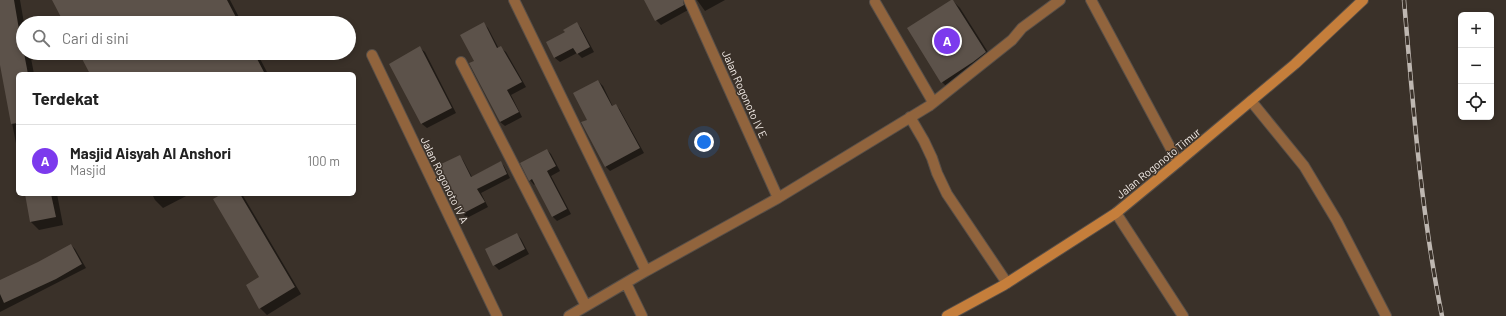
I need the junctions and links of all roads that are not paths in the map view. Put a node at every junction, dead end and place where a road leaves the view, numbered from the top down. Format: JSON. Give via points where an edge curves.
{"nodes":[{"id":1,"x":514,"y":0,"type":"edge"},
{"id":2,"x":689,"y":0,"type":"edge"},
{"id":3,"x":1060,"y":0,"type":"edge"},
{"id":4,"x":1091,"y":0,"type":"edge"},
{"id":5,"x":1363,"y":0,"type":"edge"},
{"id":6,"x":875,"y":2,"type":"dead end"},
{"id":7,"x":372,"y":55,"type":"dead end"},
{"id":8,"x":461,"y":62,"type":"dead end"},
{"id":9,"x":1251,"y":101,"type":"junction"},
{"id":10,"x":933,"y":102,"type":"junction"},
{"id":11,"x":910,"y":117,"type":"junction"},
{"id":12,"x":1178,"y":162,"type":"junction"},
{"id":13,"x":778,"y":198,"type":"junction"},
{"id":14,"x":1116,"y":213,"type":"junction"},
{"id":15,"x":646,"y":271,"type":"junction"},
{"id":16,"x":626,"y":283,"type":"junction"},
{"id":17,"x":1007,"y":283,"type":"junction"},
{"id":18,"x":586,"y":306,"type":"junction"},
{"id":19,"x":497,"y":316,"type":"edge"},
{"id":20,"x":569,"y":316,"type":"edge"},
{"id":21,"x":642,"y":316,"type":"edge"},
{"id":22,"x":947,"y":316,"type":"edge"},
{"id":23,"x":1183,"y":316,"type":"edge"},
{"id":24,"x":1386,"y":316,"type":"edge"}],
"edges":[{"from":1,"to":15,"type":"street"},
{"from":2,"to":13,"type":"street","name":"Jalan Rogonoto IV E"},
{"from":3,"to":10,"type":"street"},
{"from":4,"to":12,"type":"street"},
{"from":5,"to":9,"type":"main road","name":"Jalan Rogonoto Timur"},
{"from":6,"to":10,"type":"street"},
{"from":7,"to":19,"type":"street","name":"Jalan Rogonoto IV A"},
{"from":8,"to":18,"type":"street"},
{"from":9,"to":12,"type":"main road","name":"Jalan Rogonoto Timur"},
{"from":9,"to":24,"type":"street","via":[[1304,166],[1337,221]]},
{"from":10,"to":11,"type":"street"},
{"from":11,"to":13,"type":"street"},
{"from":11,"to":17,"type":"street","via":[[948,194]]},
{"from":12,"to":14,"type":"main road","name":"Jalan Rogonoto Timur"},
{"from":13,"to":15,"type":"street"},
{"from":14,"to":17,"type":"main road","name":"Jalan Rogonoto Timur"},
{"from":14,"to":23,"type":"street"},
{"from":15,"to":16,"type":"street"},
{"from":16,"to":18,"type":"street"},
{"from":16,"to":21,"type":"street"},
{"from":17,"to":22,"type":"main road","name":"Jalan Rogonoto Timur"},
{"from":18,"to":20,"type":"street"}]}
